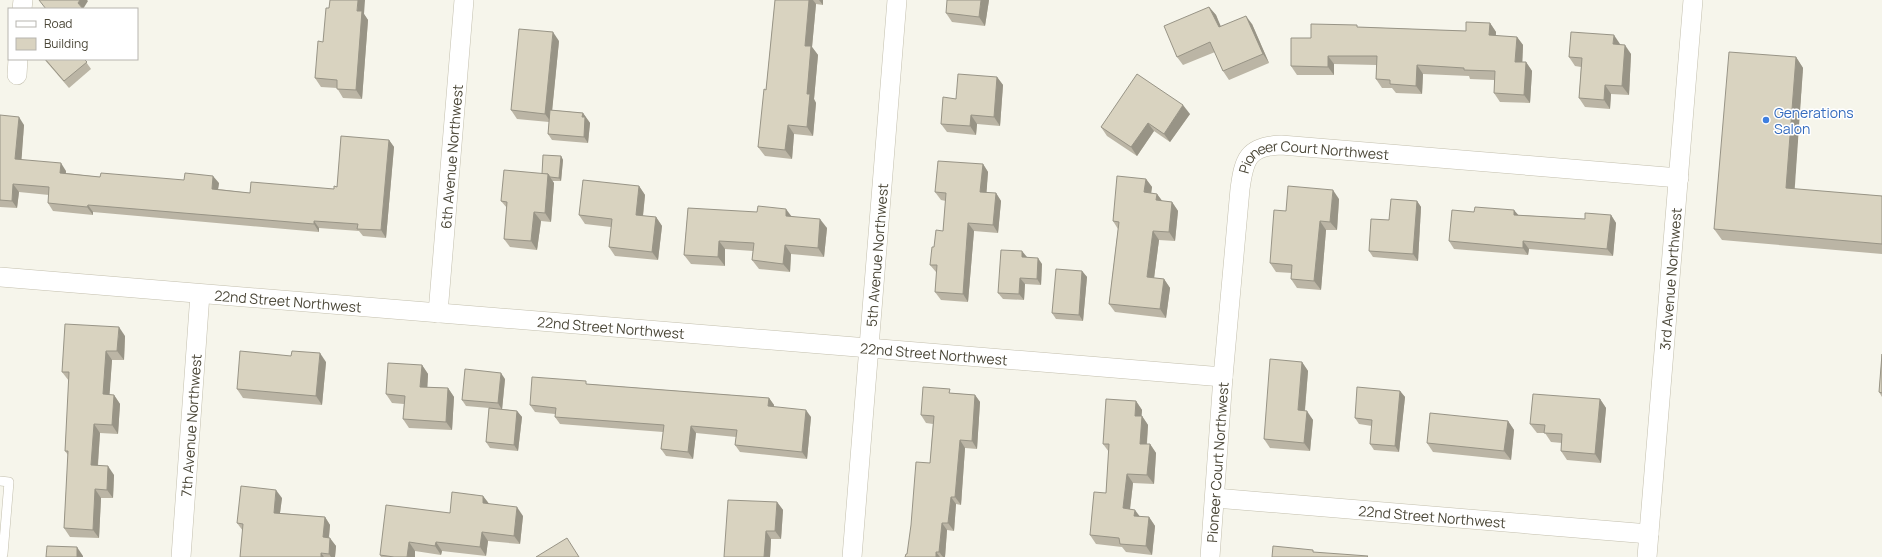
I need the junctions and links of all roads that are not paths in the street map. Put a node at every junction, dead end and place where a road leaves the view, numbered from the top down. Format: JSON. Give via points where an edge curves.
{"nodes":[{"id":1,"x":464,"y":0,"type":"edge"},
{"id":2,"x":897,"y":0,"type":"edge"},
{"id":3,"x":1692,"y":0,"type":"edge"},
{"id":4,"x":1679,"y":178,"type":"junction"},
{"id":5,"x":0,"y":277,"type":"edge"},
{"id":6,"x":200,"y":294,"type":"junction"},
{"id":7,"x":438,"y":312,"type":"junction"},
{"id":8,"x":869,"y":348,"type":"junction"},
{"id":9,"x":1223,"y":377,"type":"junction"},
{"id":10,"x":0,"y":481,"type":"edge"},
{"id":11,"x":1215,"y":498,"type":"junction"},
{"id":12,"x":1649,"y":534,"type":"junction"},
{"id":13,"x":0,"y":554,"type":"edge"},
{"id":14,"x":181,"y":557,"type":"edge"},
{"id":15,"x":852,"y":557,"type":"edge"},
{"id":16,"x":1210,"y":557,"type":"edge"},
{"id":17,"x":1647,"y":557,"type":"edge"}],
"edges":[{"from":1,"to":7,"type":"street","name":"6th Avenue Northwest"},
{"from":2,"to":8,"type":"street","name":"5th Avenue Northwest"},
{"from":3,"to":4,"type":"street","name":"3rd Avenue Northwest"},
{"from":4,"to":9,"type":"street","name":"Pioneer Court Northwest","via":[[1281,145],[1255,150],[1244,164],[1241,183]]},
{"from":4,"to":12,"type":"street","name":"3rd Avenue Northwest"},
{"from":5,"to":6,"type":"street","name":"22nd Street Northwest"},
{"from":6,"to":7,"type":"street","name":"22nd Street Northwest"},
{"from":6,"to":14,"type":"street","name":"7th Avenue Northwest"},
{"from":7,"to":8,"type":"street","name":"22nd Street Northwest"},
{"from":8,"to":9,"type":"street","name":"22nd Street Northwest"},
{"from":8,"to":15,"type":"street","name":"5th Avenue Northwest"},
{"from":9,"to":11,"type":"street","name":"Pioneer Court Northwest"},
{"from":10,"to":13,"type":"lane","via":[[9,482],[3,554]]},
{"from":11,"to":12,"type":"street","name":"22nd Street Northwest"},
{"from":11,"to":16,"type":"street","name":"Pioneer Court Northwest"},
{"from":12,"to":17,"type":"street","name":"3rd Avenue Northwest"}]}
